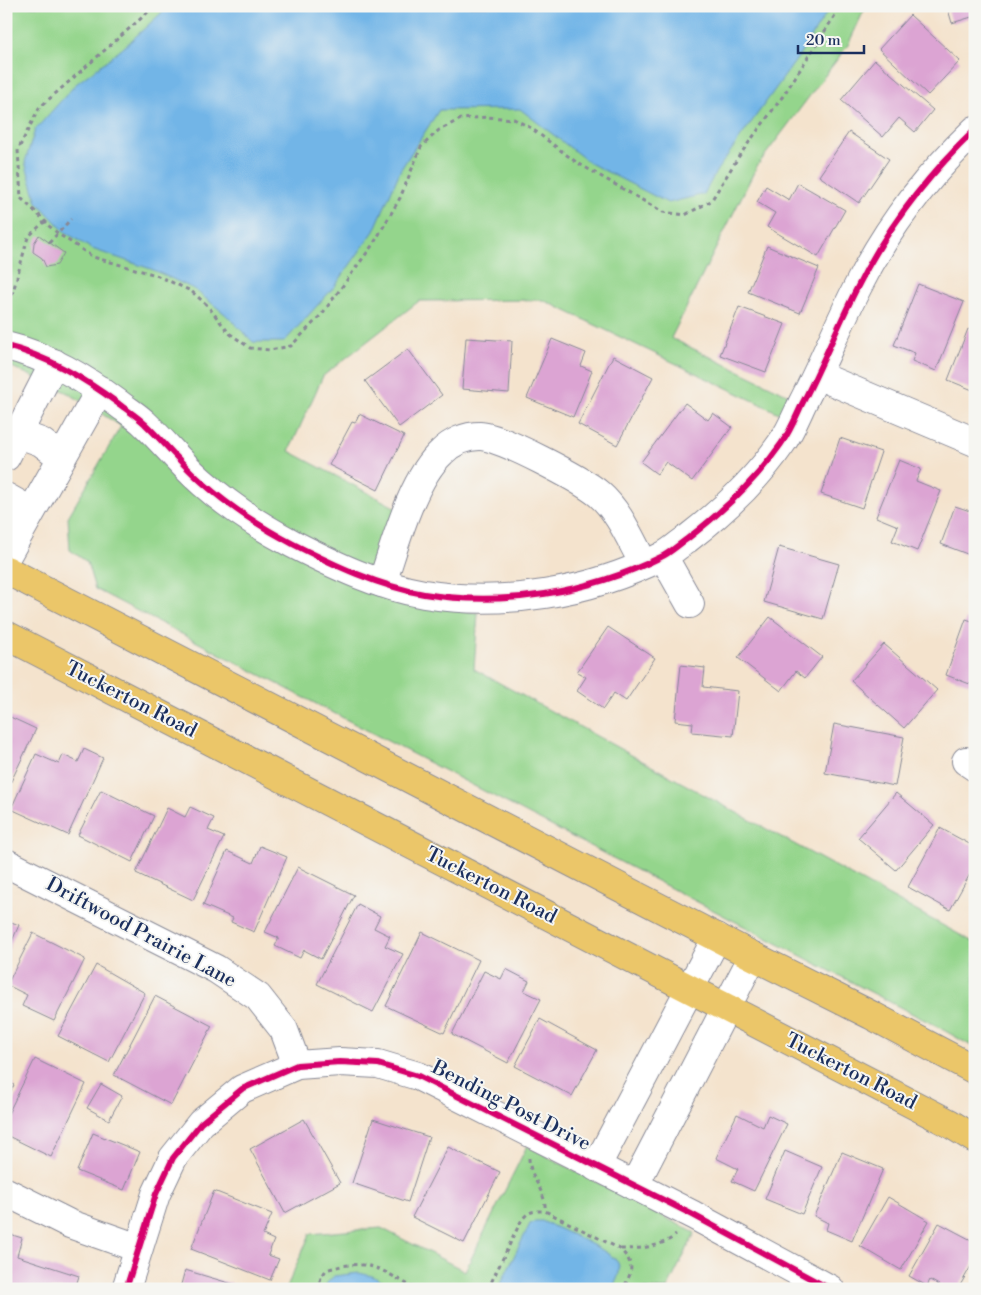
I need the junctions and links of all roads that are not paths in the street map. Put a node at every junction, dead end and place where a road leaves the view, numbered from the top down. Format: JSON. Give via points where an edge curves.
{"nodes":[{"id":1,"x":975,"y":130,"type":"edge"},
{"id":2,"x":6,"y":346,"type":"edge"},
{"id":3,"x":54,"y":363,"type":"junction"},
{"id":4,"x":817,"y":375,"type":"junction"},
{"id":5,"x":89,"y":384,"type":"junction"},
{"id":6,"x":975,"y":442,"type":"edge"},
{"id":7,"x":13,"y":445,"type":"edge"},
{"id":8,"x":61,"y":457,"type":"junction"},
{"id":9,"x":6,"y":497,"type":"edge"},
{"id":10,"x":31,"y":512,"type":"junction"},
{"id":11,"x":6,"y":558,"type":"edge"},
{"id":12,"x":654,"y":560,"type":"junction"},
{"id":13,"x":6,"y":570,"type":"edge"},
{"id":14,"x":382,"y":583,"type":"junction"},
{"id":15,"x":690,"y":604,"type":"dead end"},
{"id":16,"x":6,"y":635,"type":"edge"},
{"id":17,"x":6,"y":863,"type":"edge"},
{"id":18,"x":717,"y":937,"type":"junction"},
{"id":19,"x":753,"y":956,"type":"junction"},
{"id":20,"x":690,"y":989,"type":"junction"},
{"id":21,"x":726,"y":1008,"type":"junction"},
{"id":22,"x":658,"y":1051,"type":"junction"},
{"id":23,"x":297,"y":1065,"type":"junction"},
{"id":24,"x":694,"y":1070,"type":"junction"},
{"id":25,"x":975,"y":1070,"type":"edge"},
{"id":26,"x":636,"y":1092,"type":"junction"},
{"id":27,"x":673,"y":1110,"type":"junction"},
{"id":28,"x":975,"y":1138,"type":"edge"},
{"id":29,"x":596,"y":1167,"type":"junction"},
{"id":30,"x":634,"y":1186,"type":"junction"},
{"id":31,"x":6,"y":1192,"type":"edge"},
{"id":32,"x":138,"y":1248,"type":"junction"},
{"id":33,"x":126,"y":1289,"type":"edge"},
{"id":34,"x":830,"y":1289,"type":"edge"}],
"edges":[{"from":1,"to":4,"type":"street","via":[[926,182],[888,232],[857,288]]},
{"from":2,"to":3,"type":"street"},
{"from":3,"to":5,"type":"street"},
{"from":3,"to":7,"type":"street"},
{"from":4,"to":6,"type":"street"},
{"from":4,"to":12,"type":"street","via":[[783,442],[752,480],[710,521]]},
{"from":5,"to":8,"type":"street"},
{"from":5,"to":14,"type":"street","via":[[142,421],[202,482],[243,514],[345,570]]},
{"from":7,"to":8,"type":"street","via":[[41,442]]},
{"from":8,"to":10,"type":"street"},
{"from":9,"to":10,"type":"street"},
{"from":10,"to":11,"type":"street"},
{"from":12,"to":14,"type":"street","via":[[580,588],[537,595],[462,598],[423,594]]},
{"from":12,"to":14,"type":"street","via":[[599,494],[493,438],[479,436],[464,438],[441,452],[420,482]]},
{"from":12,"to":15,"type":"street"},
{"from":13,"to":18,"type":"main road"},
{"from":16,"to":20,"type":"main road","name":"Tuckerton Road"},
{"from":17,"to":23,"type":"street","name":"Driftwood Prairie Lane","via":[[216,969],[258,997],[284,1030]]},
{"from":18,"to":19,"type":"main road"},
{"from":18,"to":20,"type":"street"},
{"from":19,"to":21,"type":"street"},
{"from":19,"to":25,"type":"main road"},
{"from":20,"to":21,"type":"main road","name":"Tuckerton Road"},
{"from":20,"to":22,"type":"street"},
{"from":21,"to":24,"type":"street"},
{"from":21,"to":28,"type":"main road","name":"Tuckerton Road"},
{"from":22,"to":24,"type":"street"},
{"from":22,"to":26,"type":"street"},
{"from":23,"to":29,"type":"street","name":"Bending Post Drive","via":[[378,1064],[418,1076]]},
{"from":23,"to":32,"type":"street","name":"Bending Post Drive","via":[[242,1089],[201,1123],[173,1158],[156,1194]]},
{"from":24,"to":27,"type":"street"},
{"from":26,"to":27,"type":"street","via":[[650,1110]]},
{"from":26,"to":29,"type":"street"},
{"from":27,"to":30,"type":"street"},
{"from":29,"to":30,"type":"street","name":"Bending Post Drive"},
{"from":30,"to":34,"type":"street","name":"Bending Post Drive"},
{"from":31,"to":32,"type":"street","via":[[70,1224]]},
{"from":32,"to":33,"type":"street","name":"Bending Post Drive"}]}
